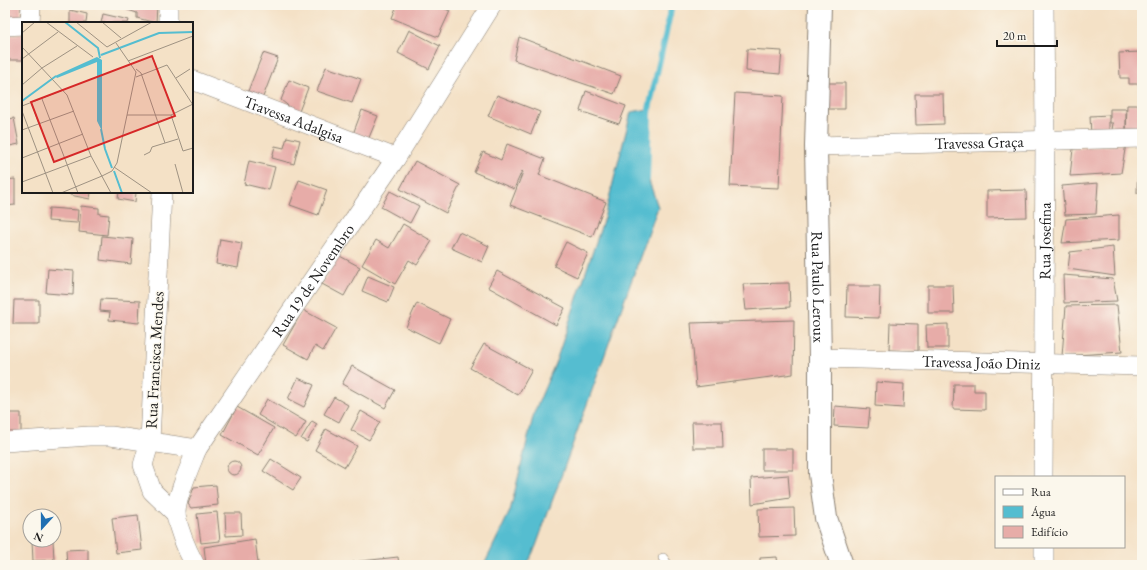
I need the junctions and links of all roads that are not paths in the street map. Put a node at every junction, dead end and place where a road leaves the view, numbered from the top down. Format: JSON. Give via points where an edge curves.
{"nodes":[{"id":1,"x":31,"y":5,"type":"edge"},
{"id":2,"x":168,"y":5,"type":"edge"},
{"id":3,"x":492,"y":5,"type":"edge"},
{"id":4,"x":820,"y":5,"type":"edge"},
{"id":5,"x":1044,"y":5,"type":"edge"},
{"id":6,"x":30,"y":22,"type":"edge"},
{"id":7,"x":168,"y":22,"type":"edge"},
{"id":8,"x":22,"y":25,"type":"edge"},
{"id":9,"x":5,"y":26,"type":"edge"},
{"id":10,"x":193,"y":80,"type":"edge"},
{"id":11,"x":1142,"y":138,"type":"edge"},
{"id":12,"x":1045,"y":139,"type":"junction"},
{"id":13,"x":816,"y":146,"type":"junction"},
{"id":14,"x":396,"y":158,"type":"junction"},
{"id":15,"x":162,"y":193,"type":"edge"},
{"id":16,"x":820,"y":358,"type":"junction"},
{"id":17,"x":1043,"y":365,"type":"junction"},
{"id":18,"x":1142,"y":366,"type":"edge"},
{"id":19,"x":150,"y":441,"type":"junction"},
{"id":20,"x":5,"y":442,"type":"edge"},
{"id":21,"x":197,"y":449,"type":"junction"},
{"id":22,"x":1043,"y":476,"type":"edge"},
{"id":23,"x":176,"y":514,"type":"junction"},
{"id":24,"x":1044,"y":548,"type":"edge"},
{"id":25,"x":195,"y":565,"type":"edge"},
{"id":26,"x":842,"y":565,"type":"edge"},
{"id":27,"x":1038,"y":565,"type":"edge"},
{"id":28,"x":1044,"y":565,"type":"edge"}],
"edges":[{"from":1,"to":6,"type":"street"},
{"from":2,"to":7,"type":"street"},
{"from":3,"to":14,"type":"street","name":"Rua 19 de Novembro"},
{"from":4,"to":13,"type":"street","name":"Rua Paulo Leroux"},
{"from":5,"to":12,"type":"street","name":"Rua Josefina"},
{"from":8,"to":9,"type":"street"},
{"from":10,"to":14,"type":"street","name":"Travessa Adalgisa"},
{"from":11,"to":12,"type":"street","name":"Travessa Graça"},
{"from":12,"to":13,"type":"street","name":"Travessa Graça"},
{"from":12,"to":17,"type":"street","name":"Rua Josefina"},
{"from":13,"to":16,"type":"street","name":"Rua Paulo Leroux"},
{"from":14,"to":21,"type":"street","name":"Rua 19 de Novembro"},
{"from":15,"to":19,"type":"street","name":"Rua Francisca Mendes"},
{"from":16,"to":17,"type":"street","name":"Travessa João Diniz"},
{"from":16,"to":26,"type":"street","name":"Rua Paulo Leroux","via":[[820,474],[826,518]]},
{"from":17,"to":18,"type":"street","name":"Travessa João Diniz"},
{"from":17,"to":22,"type":"street","name":"Rua Josefina"},
{"from":19,"to":20,"type":"street","via":[[89,436]]},
{"from":19,"to":21,"type":"street"},
{"from":19,"to":23,"type":"street","name":"Rua Francisca Mendes","via":[[142,465],[152,490]]},
{"from":21,"to":23,"type":"street","name":"Rua 19 de Novembro","via":[[182,487]]},
{"from":23,"to":25,"type":"street","name":"Rua 19 de Novembro","via":[[186,548]]},
{"from":24,"to":28,"type":"street"},
{"from":27,"to":28,"type":"street"}]}
